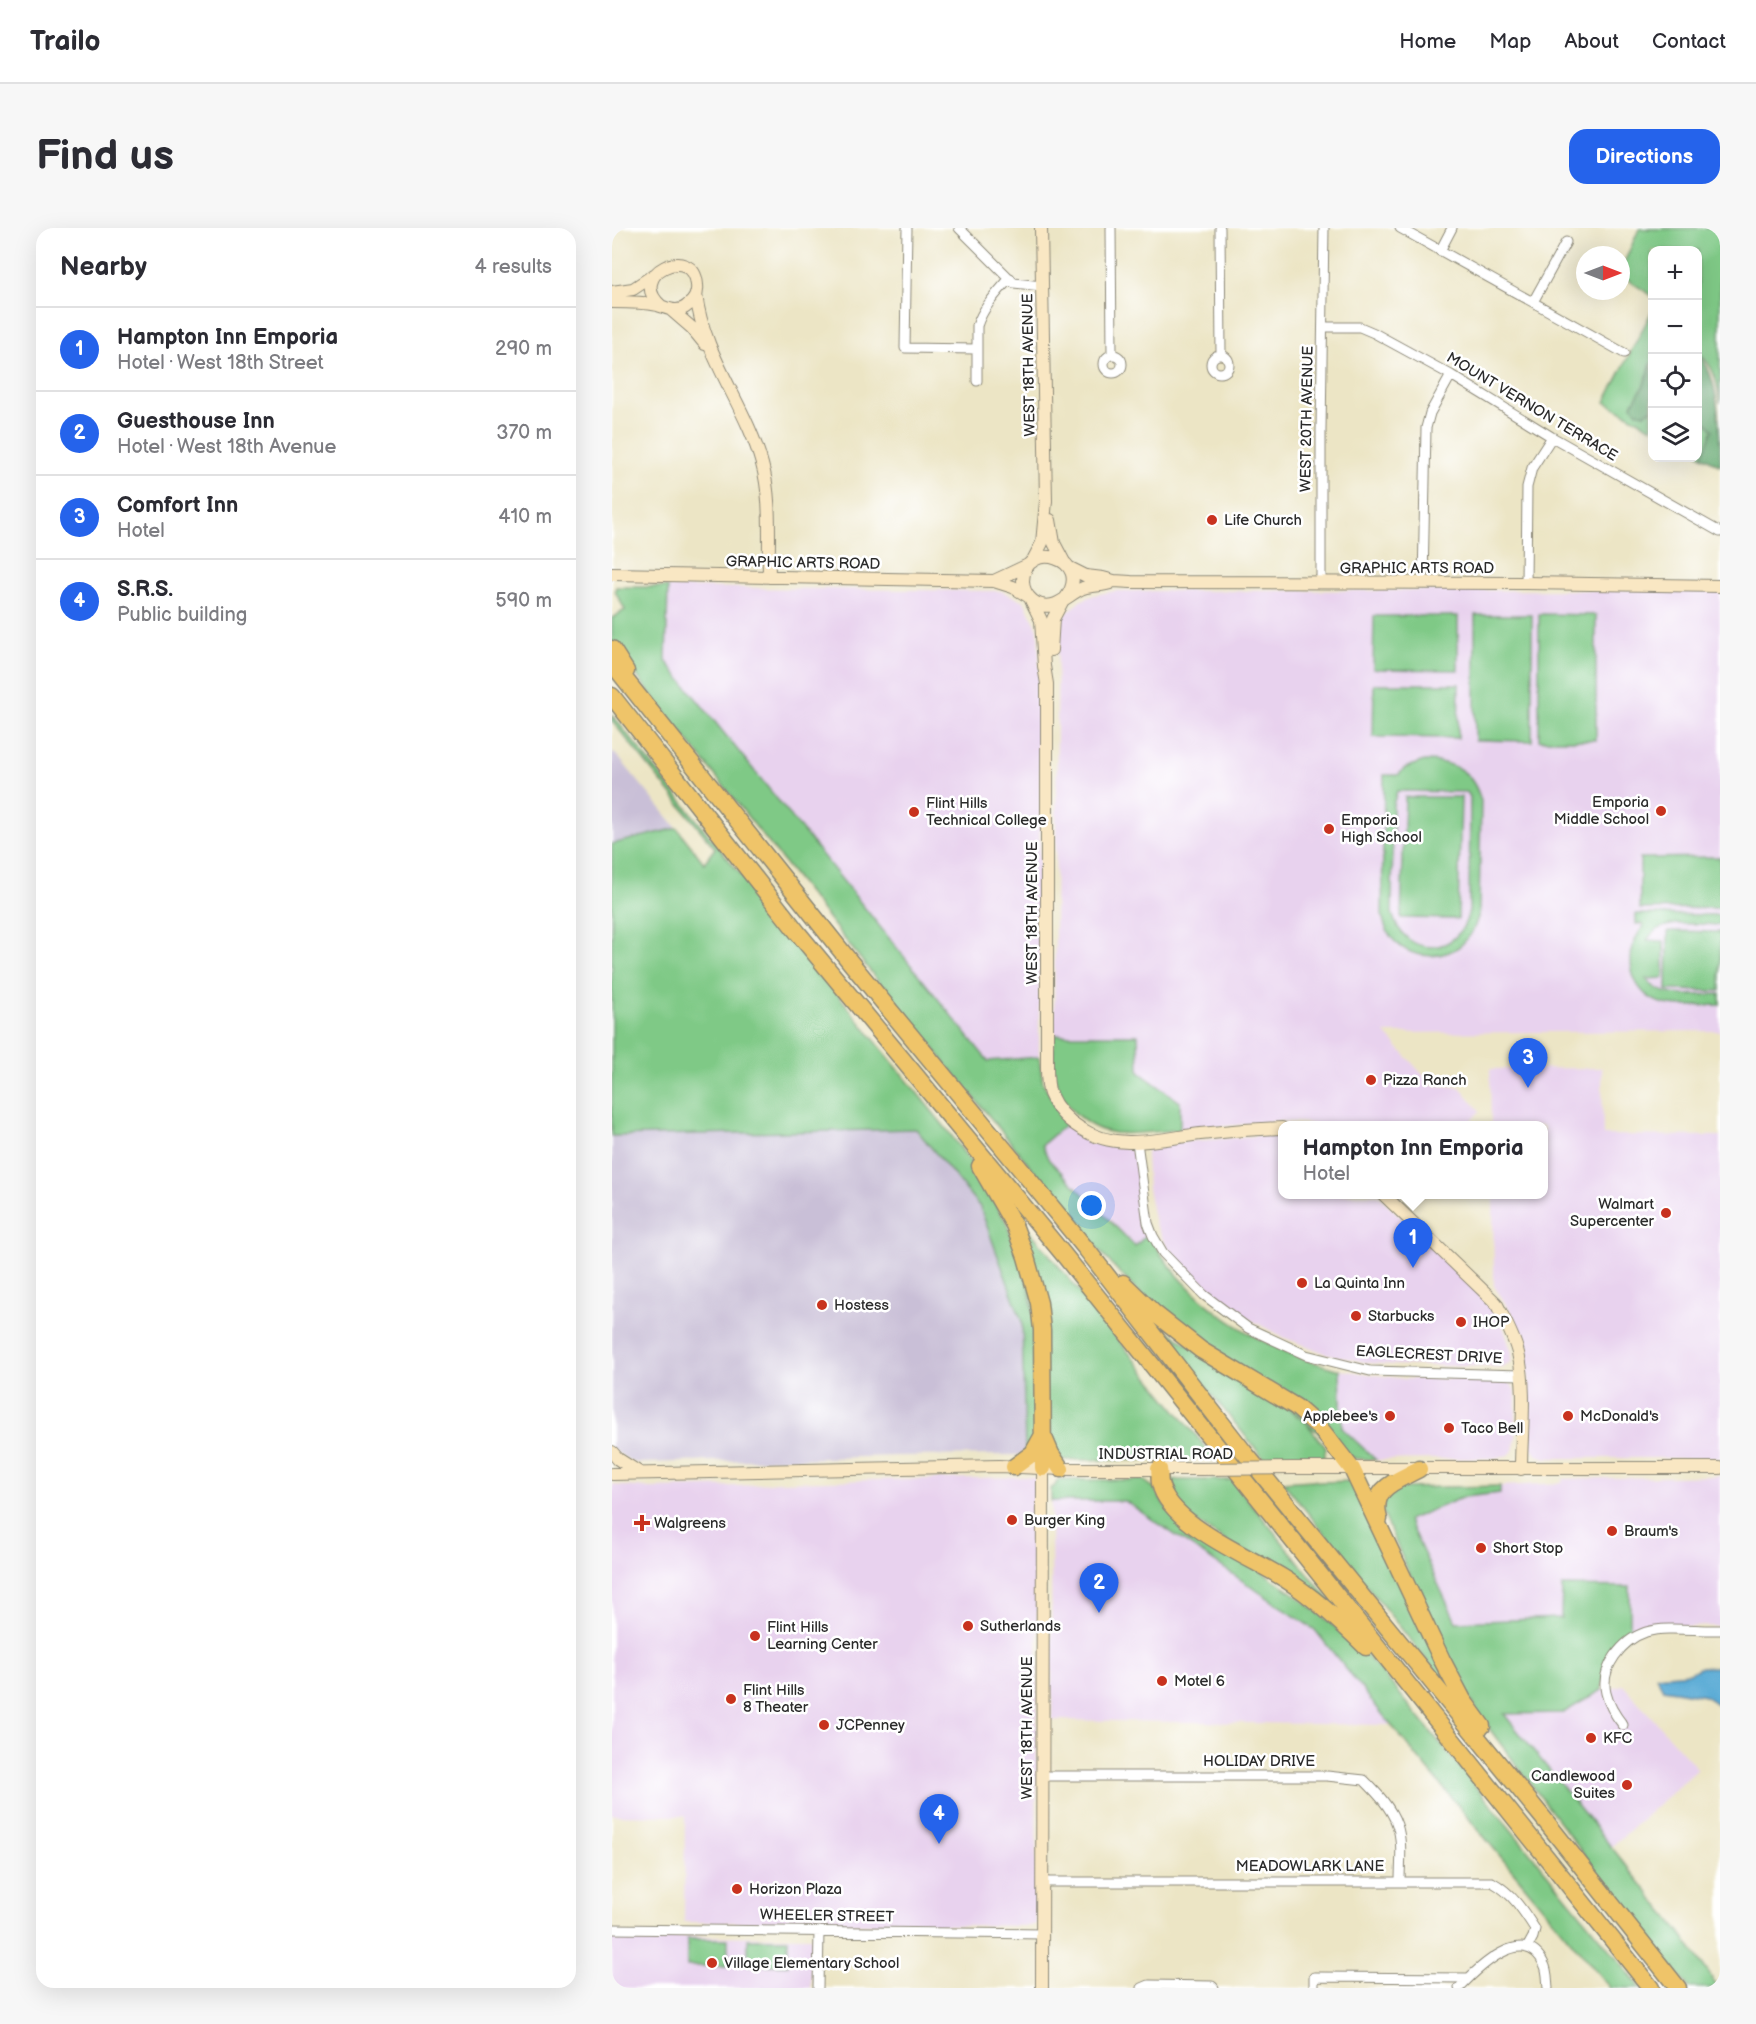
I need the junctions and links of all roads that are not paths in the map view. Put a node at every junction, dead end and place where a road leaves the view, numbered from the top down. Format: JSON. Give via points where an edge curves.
{"nodes":[{"id":1,"x":907,"y":228,"type":"edge"},
{"id":2,"x":959,"y":228,"type":"edge"},
{"id":3,"x":1041,"y":228,"type":"edge"},
{"id":4,"x":1111,"y":228,"type":"edge"},
{"id":5,"x":1220,"y":228,"type":"edge"},
{"id":6,"x":1324,"y":228,"type":"edge"},
{"id":7,"x":1400,"y":228,"type":"edge"},
{"id":8,"x":1452,"y":228,"type":"edge"},
{"id":9,"x":1566,"y":242,"type":"dead end"},
{"id":10,"x":1440,"y":251,"type":"junction"},
{"id":11,"x":654,"y":275,"type":"junction"},
{"id":12,"x":1010,"y":278,"type":"junction"},
{"id":13,"x":1042,"y":286,"type":"junction"},
{"id":14,"x":612,"y":292,"type":"edge"},
{"id":15,"x":696,"y":294,"type":"junction"},
{"id":16,"x":612,"y":302,"type":"edge"},
{"id":17,"x":1533,"y":302,"type":"junction"},
{"id":18,"x":665,"y":308,"type":"junction"},
{"id":19,"x":1324,"y":327,"type":"junction"},
{"id":20,"x":977,"y":349,"type":"junction"},
{"id":21,"x":1624,"y":353,"type":"dead end"},
{"id":22,"x":713,"y":354,"type":"junction"},
{"id":23,"x":1112,"y":354,"type":"dead end"},
{"id":24,"x":1221,"y":355,"type":"dead end"},
{"id":25,"x":1451,"y":375,"type":"junction"},
{"id":26,"x":977,"y":381,"type":"dead end"},
{"id":27,"x":1552,"y":437,"type":"junction"},
{"id":28,"x":1046,"y":501,"type":"junction"},
{"id":29,"x":1720,"y":532,"type":"edge"},
{"id":30,"x":1030,"y":564,"type":"junction"},
{"id":31,"x":1067,"y":566,"type":"junction"},
{"id":32,"x":612,"y":574,"type":"edge"},
{"id":33,"x":769,"y":578,"type":"junction"},
{"id":34,"x":994,"y":581,"type":"junction"},
{"id":35,"x":1114,"y":581,"type":"junction"},
{"id":36,"x":1321,"y":583,"type":"junction"},
{"id":37,"x":1423,"y":583,"type":"junction"},
{"id":38,"x":1526,"y":583,"type":"junction"},
{"id":39,"x":1720,"y":586,"type":"edge"},
{"id":40,"x":1030,"y":598,"type":"junction"},
{"id":41,"x":1063,"y":601,"type":"junction"},
{"id":42,"x":612,"y":649,"type":"edge"},
{"id":43,"x":612,"y":663,"type":"edge"},
{"id":44,"x":1047,"y":684,"type":"junction"},
{"id":45,"x":612,"y":698,"type":"edge"},
{"id":46,"x":648,"y":708,"type":"junction"},
{"id":47,"x":938,"y":1099,"type":"junction"},
{"id":48,"x":1278,"y":1128,"type":"edge"},
{"id":49,"x":1137,"y":1142,"type":"junction"},
{"id":50,"x":1388,"y":1199,"type":"edge"},
{"id":51,"x":1087,"y":1250,"type":"junction"},
{"id":52,"x":1522,"y":1375,"type":"junction"},
{"id":53,"x":1043,"y":1434,"type":"junction"},
{"id":54,"x":612,"y":1452,"type":"edge"},
{"id":55,"x":1014,"y":1467,"type":"junction"},
{"id":56,"x":1043,"y":1468,"type":"junction"},
{"id":57,"x":1720,"y":1468,"type":"edge"},
{"id":58,"x":1061,"y":1469,"type":"junction"},
{"id":59,"x":1159,"y":1469,"type":"junction"},
{"id":60,"x":1352,"y":1469,"type":"junction"},
{"id":61,"x":1419,"y":1469,"type":"junction"},
{"id":62,"x":1521,"y":1469,"type":"junction"},
{"id":63,"x":640,"y":1473,"type":"junction"},
{"id":64,"x":612,"y":1474,"type":"edge"},
{"id":65,"x":1384,"y":1534,"type":"junction"},
{"id":66,"x":1720,"y":1630,"type":"edge"},
{"id":67,"x":1408,"y":1685,"type":"junction"},
{"id":68,"x":1623,"y":1725,"type":"dead end"},
{"id":69,"x":1042,"y":1776,"type":"junction"},
{"id":70,"x":1544,"y":1819,"type":"junction"},
{"id":71,"x":1400,"y":1881,"type":"junction"},
{"id":72,"x":1042,"y":1882,"type":"junction"},
{"id":73,"x":612,"y":1929,"type":"edge"},
{"id":74,"x":819,"y":1931,"type":"junction"},
{"id":75,"x":1042,"y":1934,"type":"junction"},
{"id":76,"x":1527,"y":1948,"type":"junction"},
{"id":77,"x":1468,"y":1978,"type":"junction"},
{"id":78,"x":1145,"y":1986,"type":"edge"},
{"id":79,"x":1213,"y":1987,"type":"edge"},
{"id":80,"x":818,"y":1988,"type":"edge"},
{"id":81,"x":1042,"y":1988,"type":"edge"},
{"id":82,"x":1314,"y":1988,"type":"edge"},
{"id":83,"x":1459,"y":1988,"type":"edge"},
{"id":84,"x":1548,"y":1988,"type":"edge"},
{"id":85,"x":1651,"y":1988,"type":"edge"},
{"id":86,"x":1678,"y":1988,"type":"edge"}],
"edges":[{"from":1,"to":20,"type":"street","via":[[905,348]]},
{"from":2,"to":12,"type":"street"},
{"from":3,"to":13,"type":"street","name":"WEST 18TH AVENUE"},
{"from":4,"to":23,"type":"street"},
{"from":5,"to":24,"type":"street"},
{"from":6,"to":19,"type":"street","name":"WEST 20TH AVENUE"},
{"from":7,"to":10,"type":"street"},
{"from":8,"to":10,"type":"street"},
{"from":9,"to":17,"type":"street"},
{"from":10,"to":17,"type":"street"},
{"from":11,"to":14,"type":"street","via":[[633,289]]},
{"from":11,"to":15,"type":"street","via":[[665,266],[684,266],[696,280]]},
{"from":11,"to":18,"type":"street","via":[[652,290]]},
{"from":12,"to":13,"type":"street","via":[[1014,283]]},
{"from":12,"to":20,"type":"street","via":[[983,311],[977,326]]},
{"from":13,"to":28,"type":"street","name":"WEST 18TH AVENUE"},
{"from":15,"to":18,"type":"street","via":[[684,308]]},
{"from":15,"to":22,"type":"street"},
{"from":16,"to":18,"type":"street"},
{"from":17,"to":21,"type":"street"},
{"from":18,"to":22,"type":"street","via":[[692,328]]},
{"from":19,"to":25,"type":"street","name":"MOUNT VERNON TERRACE","via":[[1360,327]]},
{"from":19,"to":36,"type":"street","name":"WEST 20TH AVENUE"},
{"from":20,"to":26,"type":"street"},
{"from":22,"to":33,"type":"street","via":[[763,465]]},
{"from":25,"to":27,"type":"street","name":"MOUNT VERNON TERRACE"},
{"from":25,"to":37,"type":"street","via":[[1426,428]]},
{"from":27,"to":29,"type":"street","name":"MOUNT VERNON TERRACE"},
{"from":27,"to":38,"type":"street","via":[[1528,477]]},
{"from":28,"to":30,"type":"street","name":"WEST 18TH AVENUE","via":[[1042,543]]},
{"from":28,"to":31,"type":"street","name":"WEST 18TH AVENUE","via":[[1054,543]]},
{"from":30,"to":31,"type":"street","via":[[1052,556]]},
{"from":30,"to":34,"type":"street","name":"GRAPHIC ARTS ROAD"},
{"from":30,"to":40,"type":"street","via":[[1023,580]]},
{"from":31,"to":35,"type":"street","name":"GRAPHIC ARTS ROAD","via":[[1086,576]]},
{"from":31,"to":41,"type":"street","via":[[1073,585]]},
{"from":32,"to":33,"type":"street","name":"GRAPHIC ARTS ROAD"},
{"from":33,"to":34,"type":"street","name":"GRAPHIC ARTS ROAD"},
{"from":34,"to":40,"type":"street","name":"GRAPHIC ARTS ROAD"},
{"from":35,"to":36,"type":"street","name":"GRAPHIC ARTS ROAD"},
{"from":35,"to":41,"type":"street","name":"GRAPHIC ARTS ROAD","via":[[1086,587]]},
{"from":36,"to":37,"type":"street","name":"GRAPHIC ARTS ROAD"},
{"from":37,"to":38,"type":"street","name":"GRAPHIC ARTS ROAD"},
{"from":38,"to":39,"type":"street","name":"GRAPHIC ARTS ROAD"},
{"from":40,"to":41,"type":"street","via":[[1046,606]]},
{"from":40,"to":44,"type":"street","name":"WEST 18TH AVENUE","via":[[1041,620]]},
{"from":41,"to":44,"type":"street","name":"WEST 18TH AVENUE","via":[[1053,619]]},
{"from":42,"to":46,"type":"highway"},
{"from":43,"to":46,"type":"highway"},
{"from":44,"to":49,"type":"street","name":"WEST 18TH AVENUE","via":[[1050,1093],[1071,1123],[1090,1135],[1103,1140]]},
{"from":45,"to":47,"type":"highway","via":[[798,933]]},
{"from":46,"to":51,"type":"highway"},
{"from":47,"to":53,"type":"highway","via":[[1004,1206],[1026,1257],[1042,1330]]},
{"from":47,"to":67,"type":"highway"},
{"from":48,"to":49,"type":"street","name":"WEST 18TH AVENUE"},
{"from":49,"to":52,"type":"street","name":"EAGLECREST DRIVE","via":[[1145,1207],[1153,1236],[1204,1295],[1248,1328],[1306,1355],[1370,1371]]},
{"from":50,"to":52,"type":"street","via":[[1496,1303],[1518,1352]]},
{"from":51,"to":60,"type":"highway","via":[[1154,1313],[1201,1350],[1296,1407],[1320,1428]]},
{"from":51,"to":70,"type":"highway","via":[[1244,1452]]},
{"from":52,"to":62,"type":"street"},
{"from":53,"to":55,"type":"highway","via":[[1033,1453]]},
{"from":53,"to":56,"type":"highway"},
{"from":53,"to":58,"type":"highway"},
{"from":54,"to":63,"type":"street"},
{"from":55,"to":56,"type":"street","name":"INDUSTRIAL ROAD"},
{"from":55,"to":63,"type":"street","name":"INDUSTRIAL ROAD"},
{"from":56,"to":58,"type":"street","name":"INDUSTRIAL ROAD"},
{"from":56,"to":69,"type":"street","name":"WEST 18TH AVENUE"},
{"from":57,"to":62,"type":"street","name":"INDUSTRIAL ROAD"},
{"from":58,"to":59,"type":"street","name":"INDUSTRIAL ROAD"},
{"from":59,"to":60,"type":"street","name":"INDUSTRIAL ROAD","bridge":true},
{"from":59,"to":67,"type":"highway","via":[[1166,1497],[1199,1530],[1285,1578],[1315,1600]]},
{"from":60,"to":61,"type":"street","name":"INDUSTRIAL ROAD"},
{"from":60,"to":65,"type":"highway"},
{"from":61,"to":62,"type":"street","name":"INDUSTRIAL ROAD"},
{"from":61,"to":65,"type":"highway","via":[[1390,1484],[1377,1499]]},
{"from":63,"to":64,"type":"street","name":"INDUSTRIAL ROAD"},
{"from":65,"to":70,"type":"highway","via":[[1463,1700],[1530,1792]]},
{"from":66,"to":68,"type":"street","via":[[1647,1632],[1617,1653],[1605,1678],[1605,1691],[1611,1709]]},
{"from":67,"to":85,"type":"highway"},
{"from":69,"to":71,"type":"street","name":"HOLIDAY DRIVE","via":[[1327,1776],[1364,1780],[1382,1798],[1397,1824]]},
{"from":69,"to":72,"type":"street","name":"WEST 18TH AVENUE"},
{"from":70,"to":86,"type":"highway"},
{"from":71,"to":72,"type":"street","name":"MEADOWLARK LANE"},
{"from":71,"to":76,"type":"street","name":"MEADOWLARK LANE","via":[[1492,1882],[1506,1889],[1535,1929]]},
{"from":72,"to":75,"type":"street","name":"WEST 18TH AVENUE"},
{"from":73,"to":74,"type":"street","name":"WHEELER STREET"},
{"from":74,"to":75,"type":"street","name":"WHEELER STREET"},
{"from":74,"to":80,"type":"street"},
{"from":75,"to":81,"type":"street","name":"WEST 18TH AVENUE"},
{"from":76,"to":77,"type":"street","via":[[1517,1947],[1493,1956]]},
{"from":76,"to":84,"type":"street","via":[[1545,1965]]},
{"from":77,"to":82,"type":"street","via":[[1314,1977]]},
{"from":77,"to":83,"type":"street"},
{"from":78,"to":79,"type":"street"}]}
